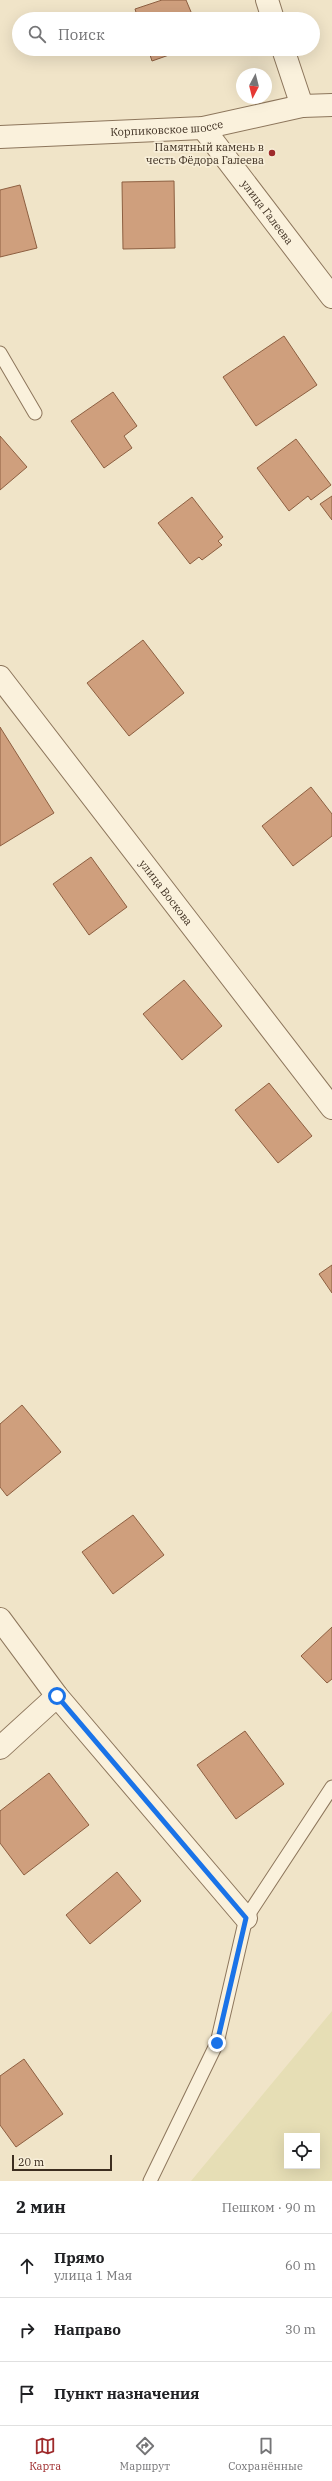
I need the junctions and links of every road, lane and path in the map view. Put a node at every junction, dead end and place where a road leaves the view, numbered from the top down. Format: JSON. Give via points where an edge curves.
{"nodes":[{"id":1,"x":267,"y":0,"type":"edge"},
{"id":2,"x":271,"y":12,"type":"edge"},
{"id":3,"x":285,"y":56,"type":"edge"},
{"id":4,"x":332,"y":105,"type":"edge"},
{"id":5,"x":302,"y":106,"type":"junction"},
{"id":6,"x":203,"y":128,"type":"junction"},
{"id":7,"x":0,"y":137,"type":"edge"},
{"id":8,"x":332,"y":297,"type":"edge"},
{"id":9,"x":0,"y":353,"type":"edge"},
{"id":10,"x":35,"y":413,"type":"dead end"},
{"id":11,"x":0,"y":678,"type":"edge"},
{"id":12,"x":332,"y":1108,"type":"edge"},
{"id":13,"x":0,"y":1619,"type":"edge"},
{"id":14,"x":57,"y":1696,"type":"junction"},
{"id":15,"x":0,"y":1748,"type":"edge"},
{"id":16,"x":332,"y":1787,"type":"edge"},
{"id":17,"x":246,"y":1918,"type":"junction"},
{"id":18,"x":150,"y":2181,"type":"edge"}],
"edges":[{"from":1,"to":2,"type":"street"},
{"from":3,"to":5,"type":"street"},
{"from":4,"to":5,"type":"street","name":"Корпиковское шоссе"},
{"from":5,"to":6,"type":"street","name":"Корпиковское шоссе"},
{"from":6,"to":7,"type":"street","name":"Корпиковское шоссе"},
{"from":6,"to":8,"type":"street","name":"улица Галеева"},
{"from":9,"to":10,"type":"lane"},
{"from":11,"to":12,"type":"street","name":"улица Воскова"},
{"from":13,"to":14,"type":"street"},
{"from":14,"to":15,"type":"street"},
{"from":14,"to":17,"type":"street"},
{"from":16,"to":17,"type":"lane"},
{"from":17,"to":18,"type":"lane","via":[[217,2043]]}]}
